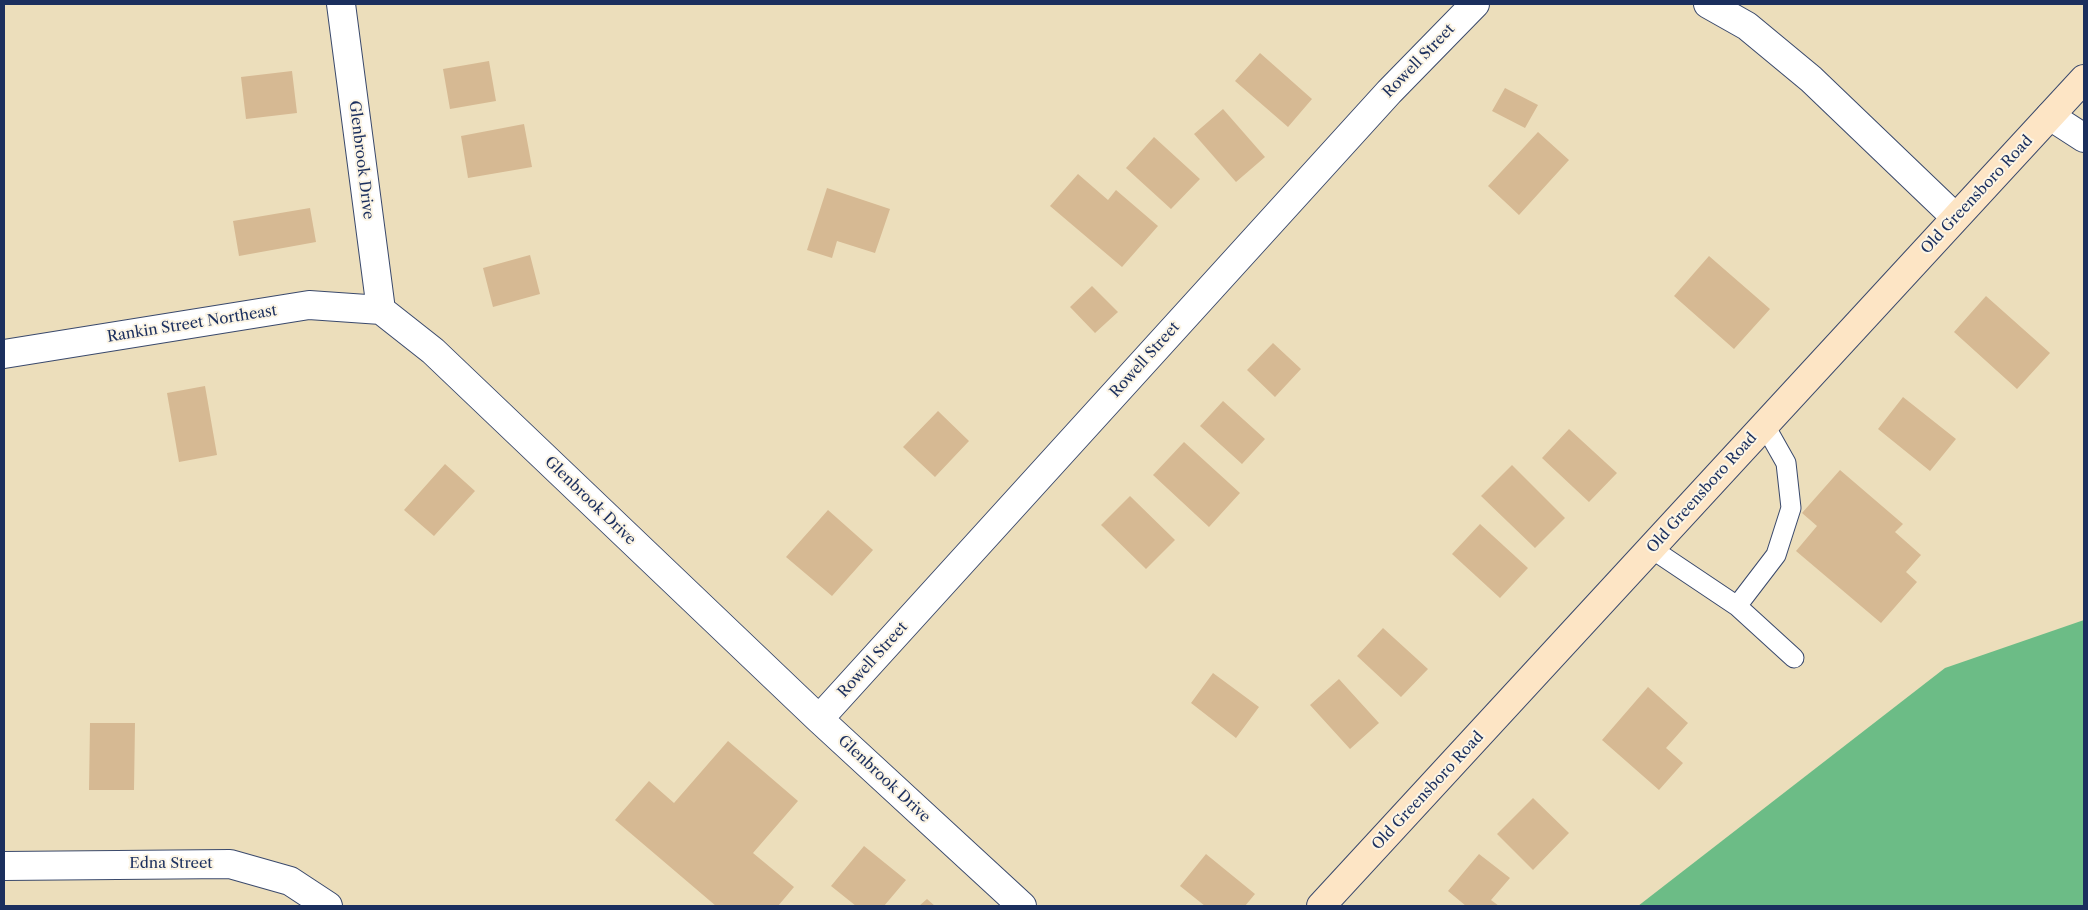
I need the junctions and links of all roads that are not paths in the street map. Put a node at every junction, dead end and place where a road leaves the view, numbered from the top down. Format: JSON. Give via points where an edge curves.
{"nodes":[{"id":1,"x":341,"y":4,"type":"edge"},
{"id":2,"x":1475,"y":4,"type":"edge"},
{"id":3,"x":1708,"y":4,"type":"edge"},
{"id":4,"x":2084,"y":79,"type":"edge"},
{"id":5,"x":2050,"y":116,"type":"junction"},
{"id":6,"x":2084,"y":138,"type":"edge"},
{"id":7,"x":1955,"y":217,"type":"junction"},
{"id":8,"x":381,"y":310,"type":"junction"},
{"id":9,"x":4,"y":354,"type":"edge"},
{"id":10,"x":1764,"y":424,"type":"junction"},
{"id":11,"x":1652,"y":549,"type":"junction"},
{"id":12,"x":1737,"y":606,"type":"junction"},
{"id":13,"x":1794,"y":658,"type":"dead end"},
{"id":14,"x":820,"y":720,"type":"junction"},
{"id":15,"x":4,"y":866,"type":"edge"},
{"id":16,"x":328,"y":906,"type":"edge"},
{"id":17,"x":1022,"y":906,"type":"edge"},
{"id":18,"x":1321,"y":906,"type":"edge"}],
"edges":[{"from":1,"to":8,"type":"street","name":"Glenbrook Drive"},
{"from":2,"to":14,"type":"street","name":"Rowell Street","via":[[1389,92]]},
{"from":3,"to":7,"type":"street","via":[[1747,26],[1812,79]]},
{"from":4,"to":5,"type":"street","name":"Old Greensboro Road"},
{"from":5,"to":6,"type":"street"},
{"from":5,"to":7,"type":"street","name":"Old Greensboro Road"},
{"from":7,"to":10,"type":"street","name":"Old Greensboro Road"},
{"from":8,"to":9,"type":"street","name":"Rankin Street Northeast","via":[[309,305]]},
{"from":8,"to":14,"type":"street","name":"Glenbrook Drive","via":[[433,351]]},
{"from":10,"to":11,"type":"street","name":"Old Greensboro Road"},
{"from":10,"to":12,"type":"lane","via":[[1786,464],[1791,508],[1776,555]]},
{"from":11,"to":12,"type":"lane"},
{"from":11,"to":18,"type":"street","name":"Old Greensboro Road"},
{"from":12,"to":13,"type":"lane"},
{"from":14,"to":17,"type":"street","name":"Glenbrook Drive"},
{"from":15,"to":16,"type":"street","name":"Edna Street","via":[[230,864],[290,881]]}]}
